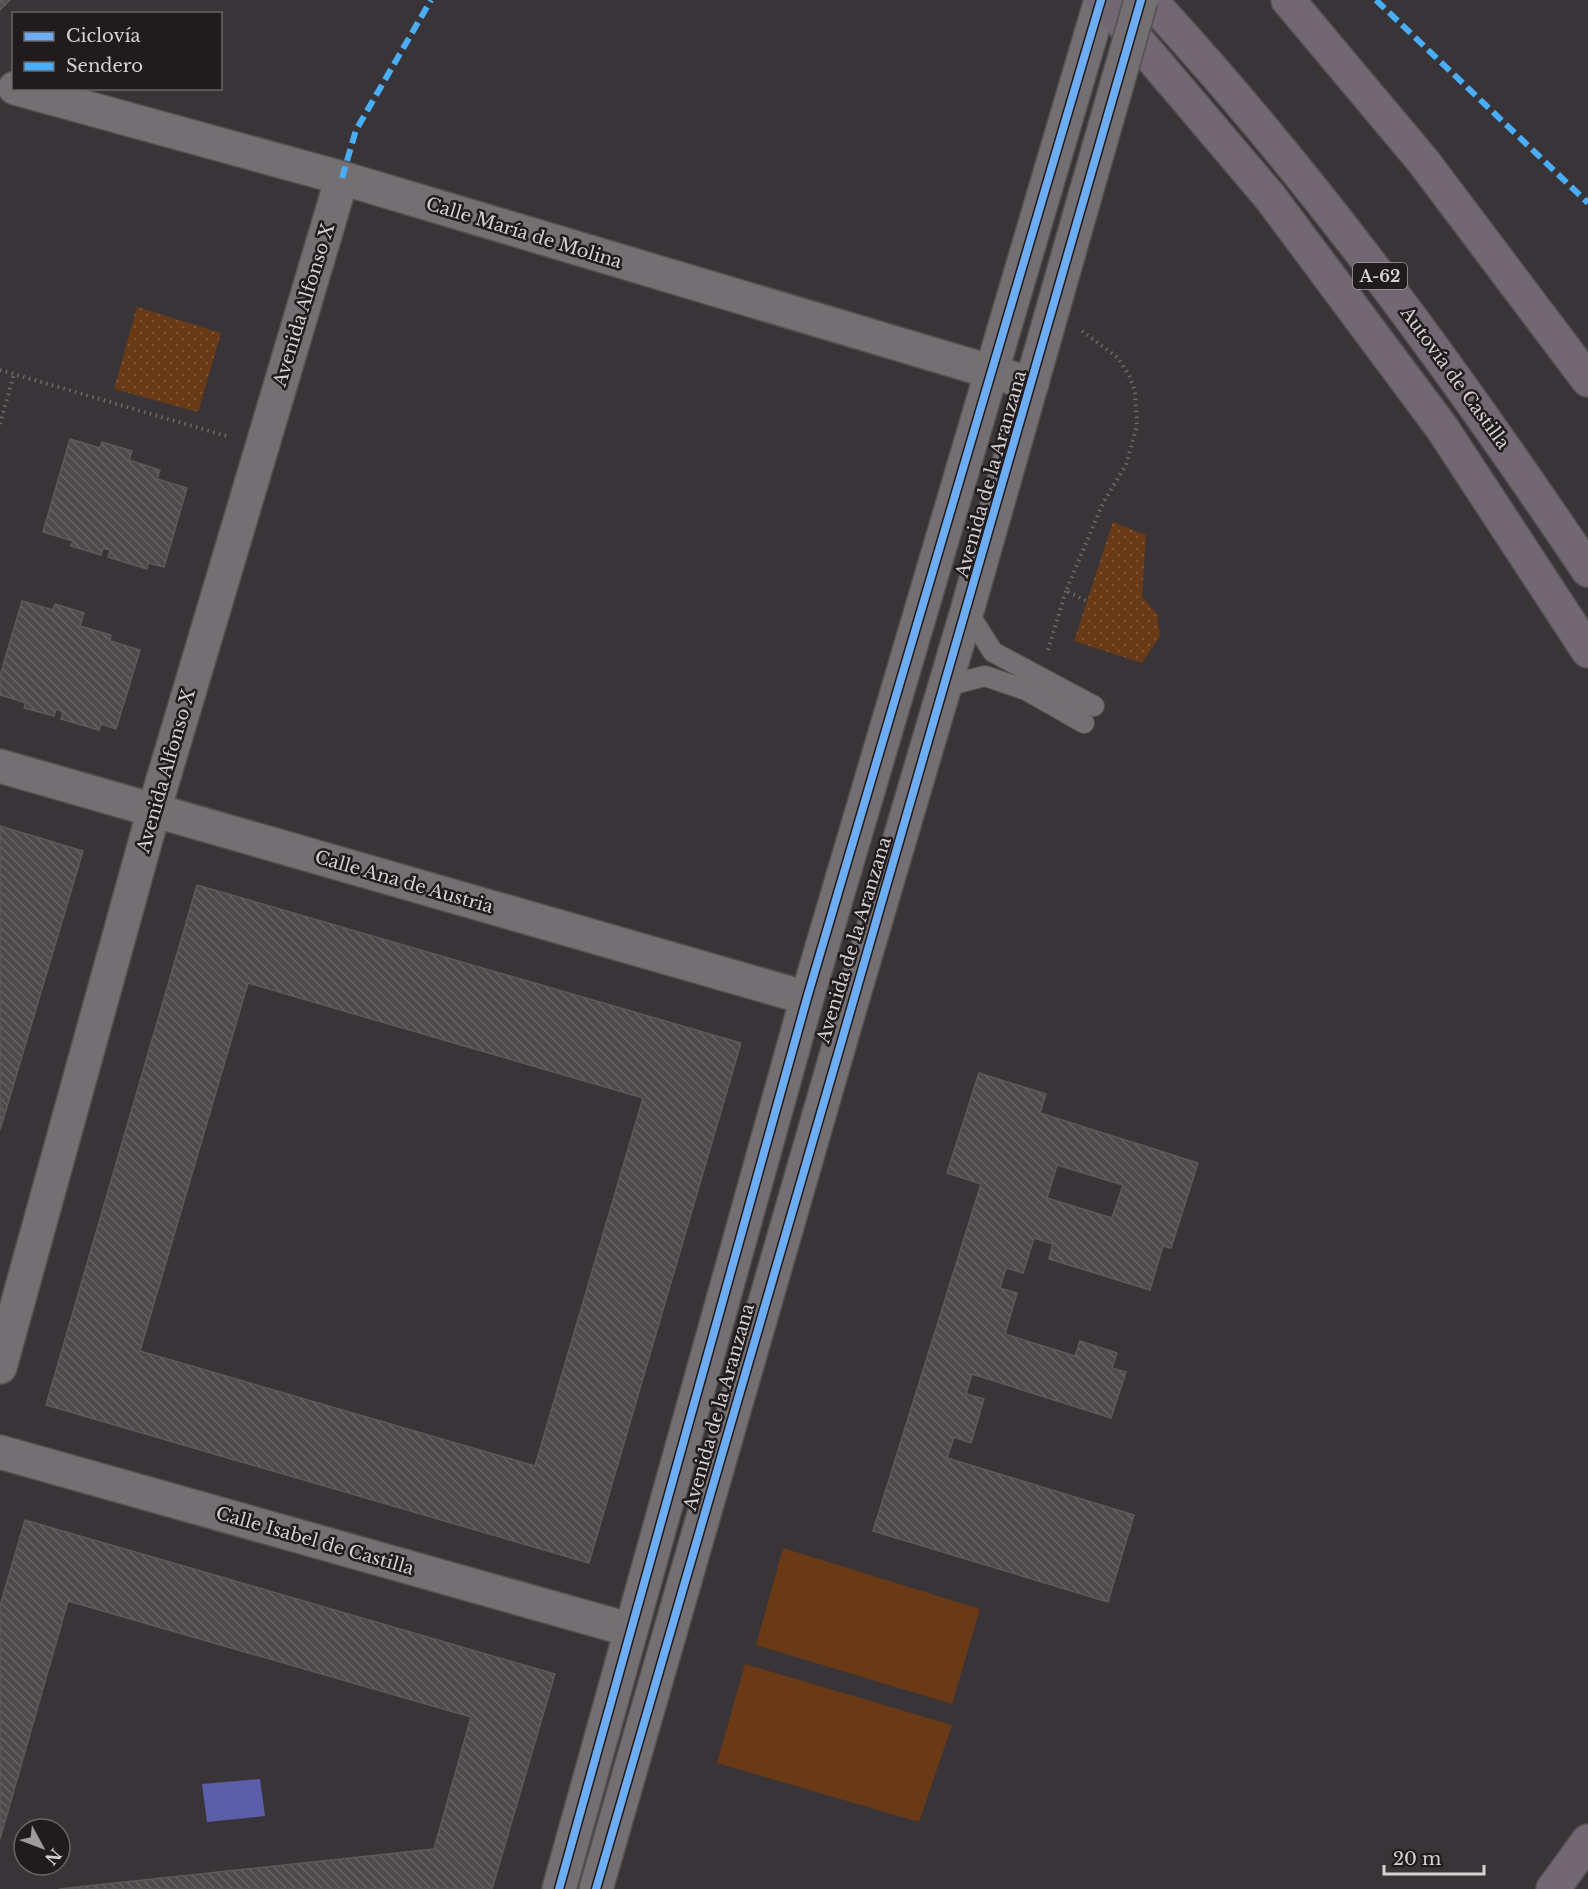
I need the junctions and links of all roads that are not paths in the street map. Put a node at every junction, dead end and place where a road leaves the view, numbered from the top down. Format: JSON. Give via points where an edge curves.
{"nodes":[{"id":1,"x":1102,"y":0,"type":"edge"},
{"id":2,"x":1141,"y":0,"type":"edge"},
{"id":3,"x":1150,"y":0,"type":"edge"},
{"id":4,"x":1288,"y":0,"type":"edge"},
{"id":5,"x":21,"y":90,"type":"edge"},
{"id":6,"x":342,"y":178,"type":"junction"},
{"id":7,"x":992,"y":373,"type":"junction"},
{"id":8,"x":1588,"y":380,"type":"edge"},
{"id":9,"x":1032,"y":384,"type":"junction"},
{"id":10,"x":1588,"y":570,"type":"edge"},
{"id":11,"x":968,"y":612,"type":"junction"},
{"id":12,"x":1588,"y":651,"type":"edge"},
{"id":13,"x":946,"y":686,"type":"junction"},
{"id":14,"x":0,"y":765,"type":"edge"},
{"id":15,"x":154,"y":810,"type":"junction"},
{"id":16,"x":807,"y":999,"type":"junction"},
{"id":17,"x":0,"y":1367,"type":"edge"},
{"id":18,"x":0,"y":1452,"type":"edge"},
{"id":19,"x":631,"y":1630,"type":"junction"},
{"id":20,"x":1588,"y":1841,"type":"edge"},
{"id":21,"x":559,"y":1889,"type":"edge"},
{"id":22,"x":596,"y":1889,"type":"edge"},
{"id":23,"x":1553,"y":1889,"type":"edge"}],
"edges":[{"from":1,"to":7,"type":"street","name":"Avenida de la Aranzana"},
{"from":1,"to":12,"type":"highway","via":[[1270,197],[1442,428]]},
{"from":2,"to":9,"type":"street","name":"Avenida de la Aranzana","bridge":true},
{"from":3,"to":10,"type":"highway","name":"Autovía de Castilla","number":"A-62","via":[[1335,216],[1489,423]]},
{"from":4,"to":8,"type":"highway","via":[[1423,161]]},
{"from":5,"to":6,"type":"street","name":"Calle María de Molina"},
{"from":6,"to":7,"type":"street","name":"Calle María de Molina"},
{"from":6,"to":15,"type":"street","name":"Avenida Alfonso X"},
{"from":7,"to":9,"type":"street","name":"Calle María de Molina"},
{"from":7,"to":16,"type":"street","name":"Avenida de la Aranzana"},
{"from":9,"to":11,"type":"street","name":"Avenida de la Aranzana"},
{"from":11,"to":13,"type":"street","name":"Avenida de la Aranzana"},
{"from":11,"to":13,"type":"lane","via":[[993,652],[1034,674],[1089,714],[985,676]]},
{"from":13,"to":22,"type":"street","name":"Avenida de la Aranzana"},
{"from":14,"to":15,"type":"street","name":"Calle Ana de Austria"},
{"from":15,"to":16,"type":"street","name":"Calle Ana de Austria"},
{"from":15,"to":17,"type":"street","name":"Avenida Alfonso X"},
{"from":16,"to":19,"type":"street","name":"Avenida de la Aranzana"},
{"from":18,"to":19,"type":"street","name":"Calle Isabel de Castilla"},
{"from":19,"to":21,"type":"street","name":"Avenida de la Aranzana"},
{"from":20,"to":23,"type":"highway"}]}
